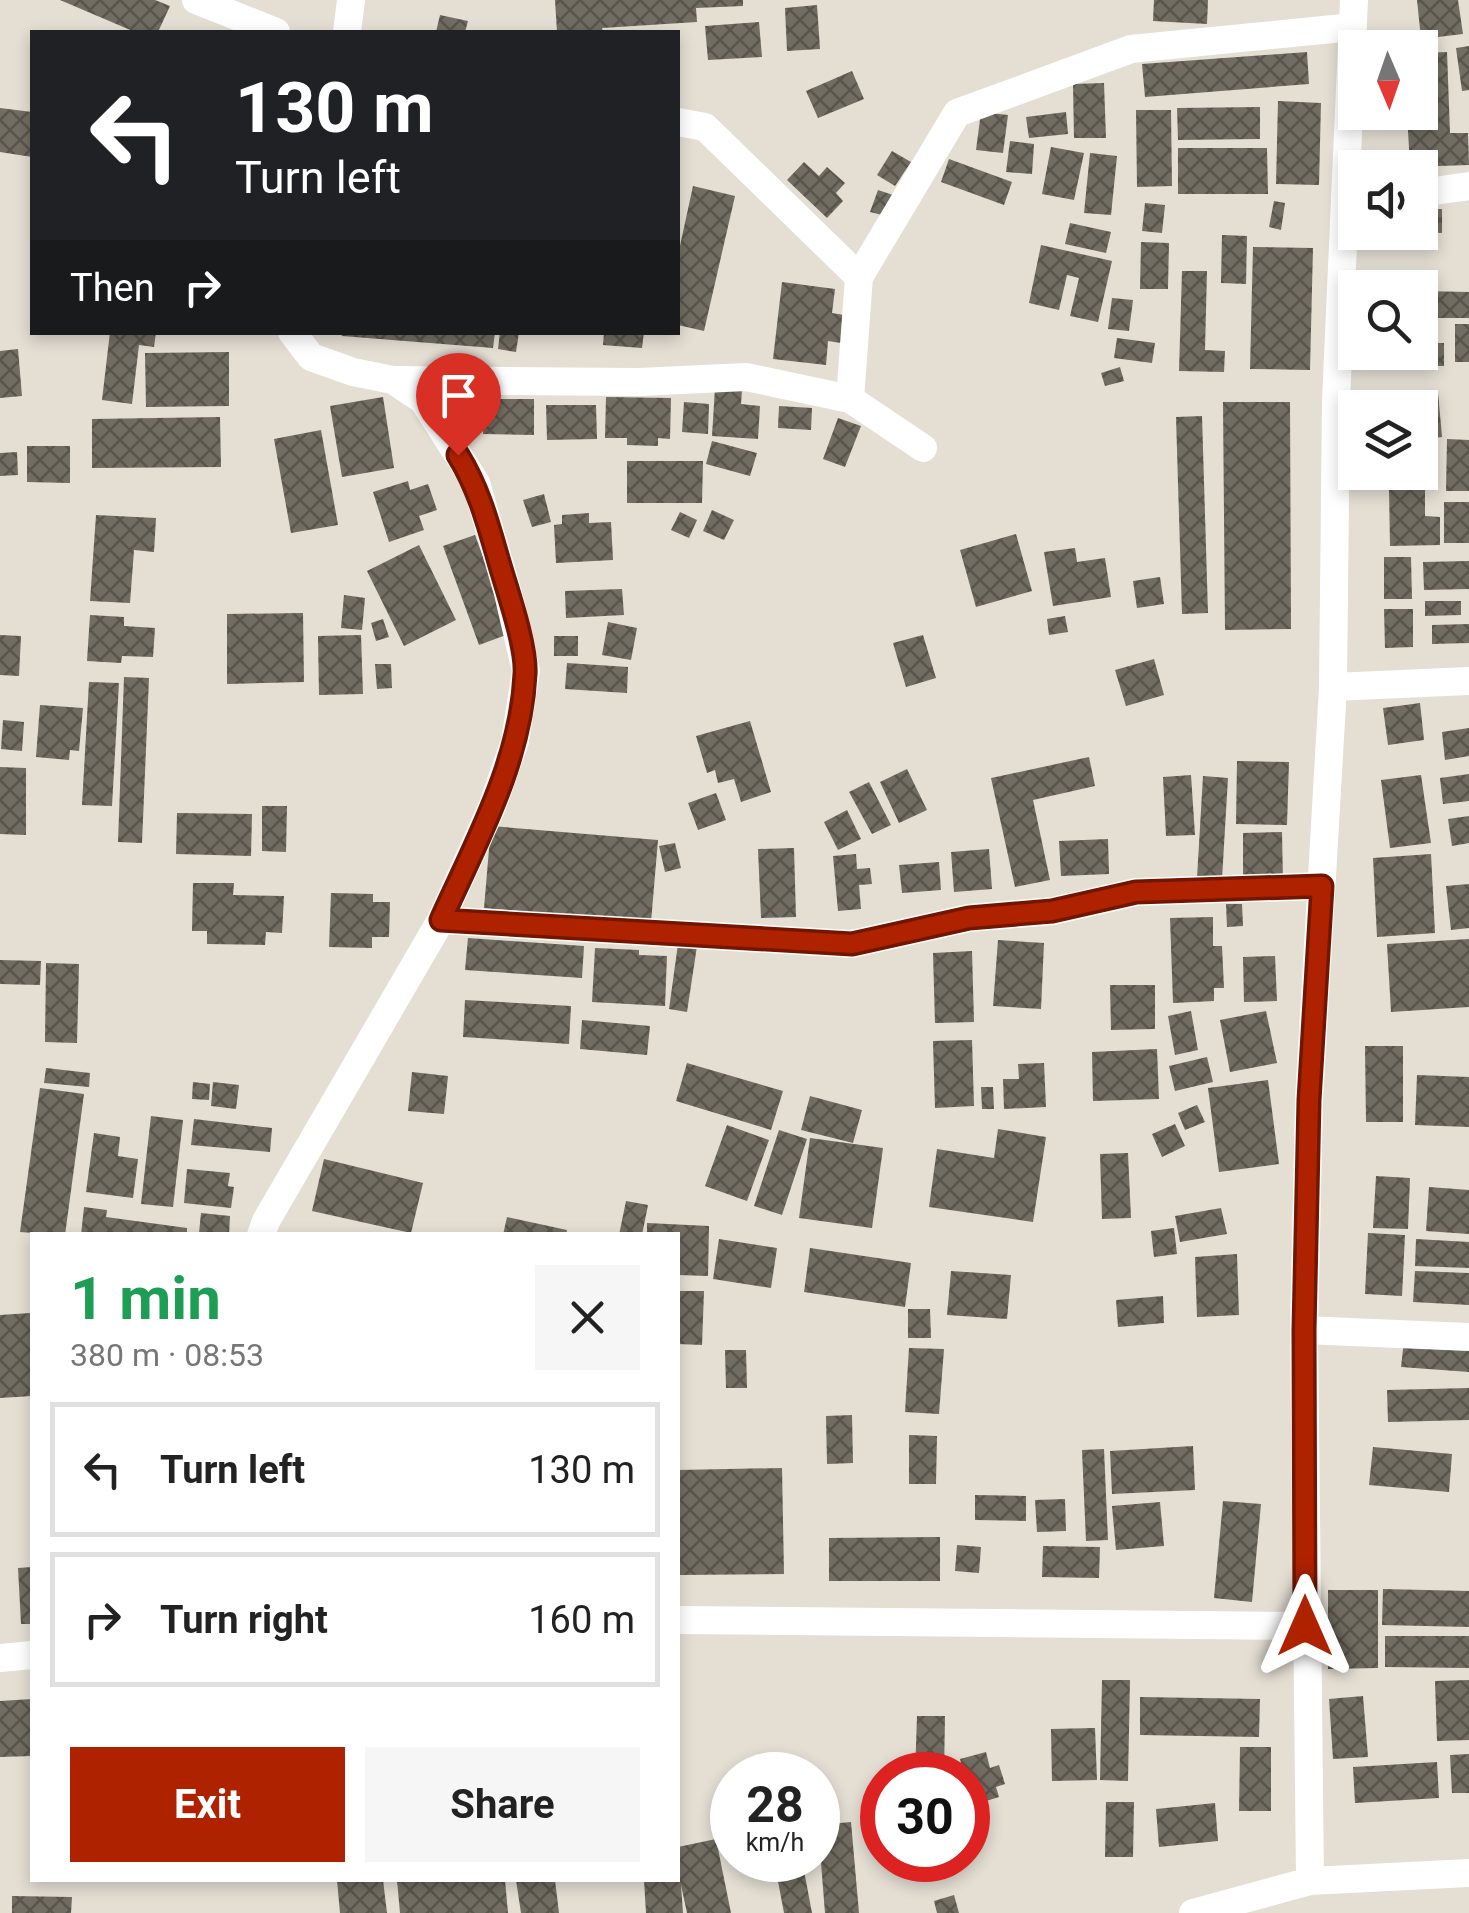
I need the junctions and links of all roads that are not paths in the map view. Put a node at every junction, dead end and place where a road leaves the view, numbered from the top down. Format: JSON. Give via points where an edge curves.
{"nodes":[{"id":1,"x":196,"y":0,"type":"edge"},
{"id":2,"x":352,"y":0,"type":"edge"},
{"id":3,"x":1353,"y":14,"type":"edge"},
{"id":4,"x":271,"y":30,"type":"edge"},
{"id":5,"x":347,"y":30,"type":"edge"},
{"id":6,"x":680,"y":122,"type":"edge"},
{"id":7,"x":1351,"y":150,"type":"edge"},
{"id":8,"x":1469,"y":186,"type":"edge"},
{"id":9,"x":1438,"y":190,"type":"edge"},
{"id":10,"x":1347,"y":250,"type":"edge"},
{"id":11,"x":859,"y":277,"type":"junction"},
{"id":12,"x":294,"y":335,"type":"edge"},
{"id":13,"x":393,"y":380,"type":"junction"},
{"id":14,"x":850,"y":400,"type":"junction"},
{"id":15,"x":922,"y":448,"type":"dead end"},
{"id":16,"x":1469,"y":681,"type":"edge"},
{"id":17,"x":1333,"y":688,"type":"junction"},
{"id":18,"x":1322,"y":886,"type":"junction"},
{"id":19,"x":441,"y":920,"type":"junction"},
{"id":20,"x":262,"y":1232,"type":"edge"},
{"id":21,"x":1304,"y":1330,"type":"junction"},
{"id":22,"x":1469,"y":1337,"type":"edge"},
{"id":23,"x":680,"y":1620,"type":"edge"},
{"id":24,"x":1305,"y":1626,"type":"junction"},
{"id":25,"x":30,"y":1655,"type":"edge"},
{"id":26,"x":0,"y":1658,"type":"edge"},
{"id":27,"x":1469,"y":1872,"type":"edge"},
{"id":28,"x":1310,"y":1881,"type":"junction"},
{"id":29,"x":1193,"y":1913,"type":"edge"}],
"edges":[{"from":1,"to":4,"type":"street"},
{"from":2,"to":5,"type":"street"},
{"from":3,"to":7,"type":"street"},
{"from":3,"to":11,"type":"street","via":[[1131,48],[957,113]]},
{"from":6,"to":11,"type":"street","via":[[705,127]]},
{"from":8,"to":9,"type":"street"},
{"from":10,"to":17,"type":"street","via":[[1336,400]]},
{"from":11,"to":14,"type":"street"},
{"from":12,"to":13,"type":"street","via":[[310,357]]},
{"from":13,"to":14,"type":"street","via":[[746,377]]},
{"from":13,"to":19,"type":"street","via":[[424,400],[476,483],[526,671],[515,740]]},
{"from":14,"to":15,"type":"street"},
{"from":16,"to":17,"type":"street"},
{"from":17,"to":18,"type":"street"},
{"from":18,"to":19,"type":"street","via":[[1136,892],[852,944]]},
{"from":18,"to":21,"type":"street"},
{"from":19,"to":20,"type":"street"},
{"from":21,"to":22,"type":"street"},
{"from":21,"to":24,"type":"street"},
{"from":23,"to":24,"type":"street"},
{"from":24,"to":28,"type":"street"},
{"from":25,"to":26,"type":"street"},
{"from":27,"to":28,"type":"street"},
{"from":28,"to":29,"type":"street"}]}
